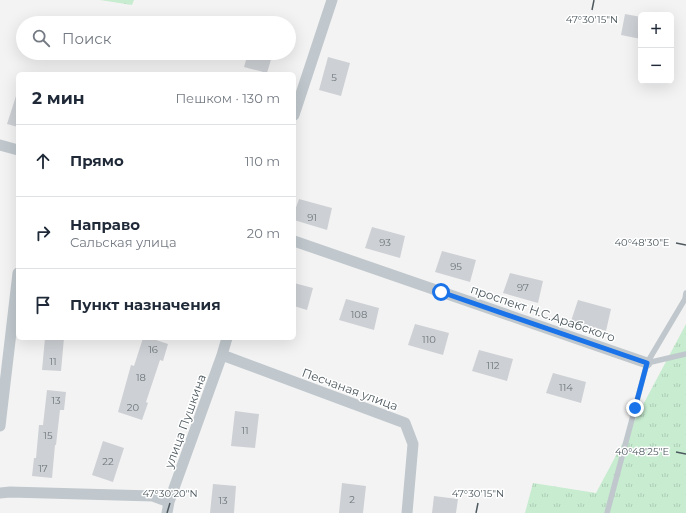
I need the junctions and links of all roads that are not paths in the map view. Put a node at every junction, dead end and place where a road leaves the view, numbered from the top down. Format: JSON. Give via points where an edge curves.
{"nodes":[{"id":1,"x":332,"y":0,"type":"edge"},
{"id":2,"x":296,"y":109,"type":"edge"},
{"id":3,"x":0,"y":145,"type":"edge"},
{"id":4,"x":16,"y":149,"type":"edge"},
{"id":5,"x":296,"y":242,"type":"edge"},
{"id":6,"x":16,"y":290,"type":"edge"},
{"id":7,"x":686,"y":293,"type":"edge"},
{"id":8,"x":226,"y":340,"type":"edge"},
{"id":9,"x":686,"y":354,"type":"edge"},
{"id":10,"x":222,"y":355,"type":"junction"},
{"id":11,"x":647,"y":363,"type":"junction"},
{"id":12,"x":0,"y":426,"type":"edge"},
{"id":13,"x":0,"y":493,"type":"edge"},
{"id":14,"x":168,"y":508,"type":"edge"},
{"id":15,"x":407,"y":513,"type":"edge"},
{"id":16,"x":607,"y":513,"type":"edge"}],
"edges":[{"from":1,"to":2,"type":"street"},
{"from":3,"to":4,"type":"street"},
{"from":5,"to":11,"type":"street","name":"проспект Н.С.Арабского"},
{"from":6,"to":12,"type":"street"},
{"from":7,"to":11,"type":"lane","via":[[685,299]]},
{"from":8,"to":10,"type":"street","name":"улица Пушкина"},
{"from":9,"to":11,"type":"lane"},
{"from":10,"to":14,"type":"street","name":"улица Пушкина"},
{"from":10,"to":15,"type":"street","name":"Песчаная улица","via":[[405,423],[413,444]]},
{"from":11,"to":16,"type":"lane"},
{"from":13,"to":14,"type":"street","via":[[153,496]]}]}
